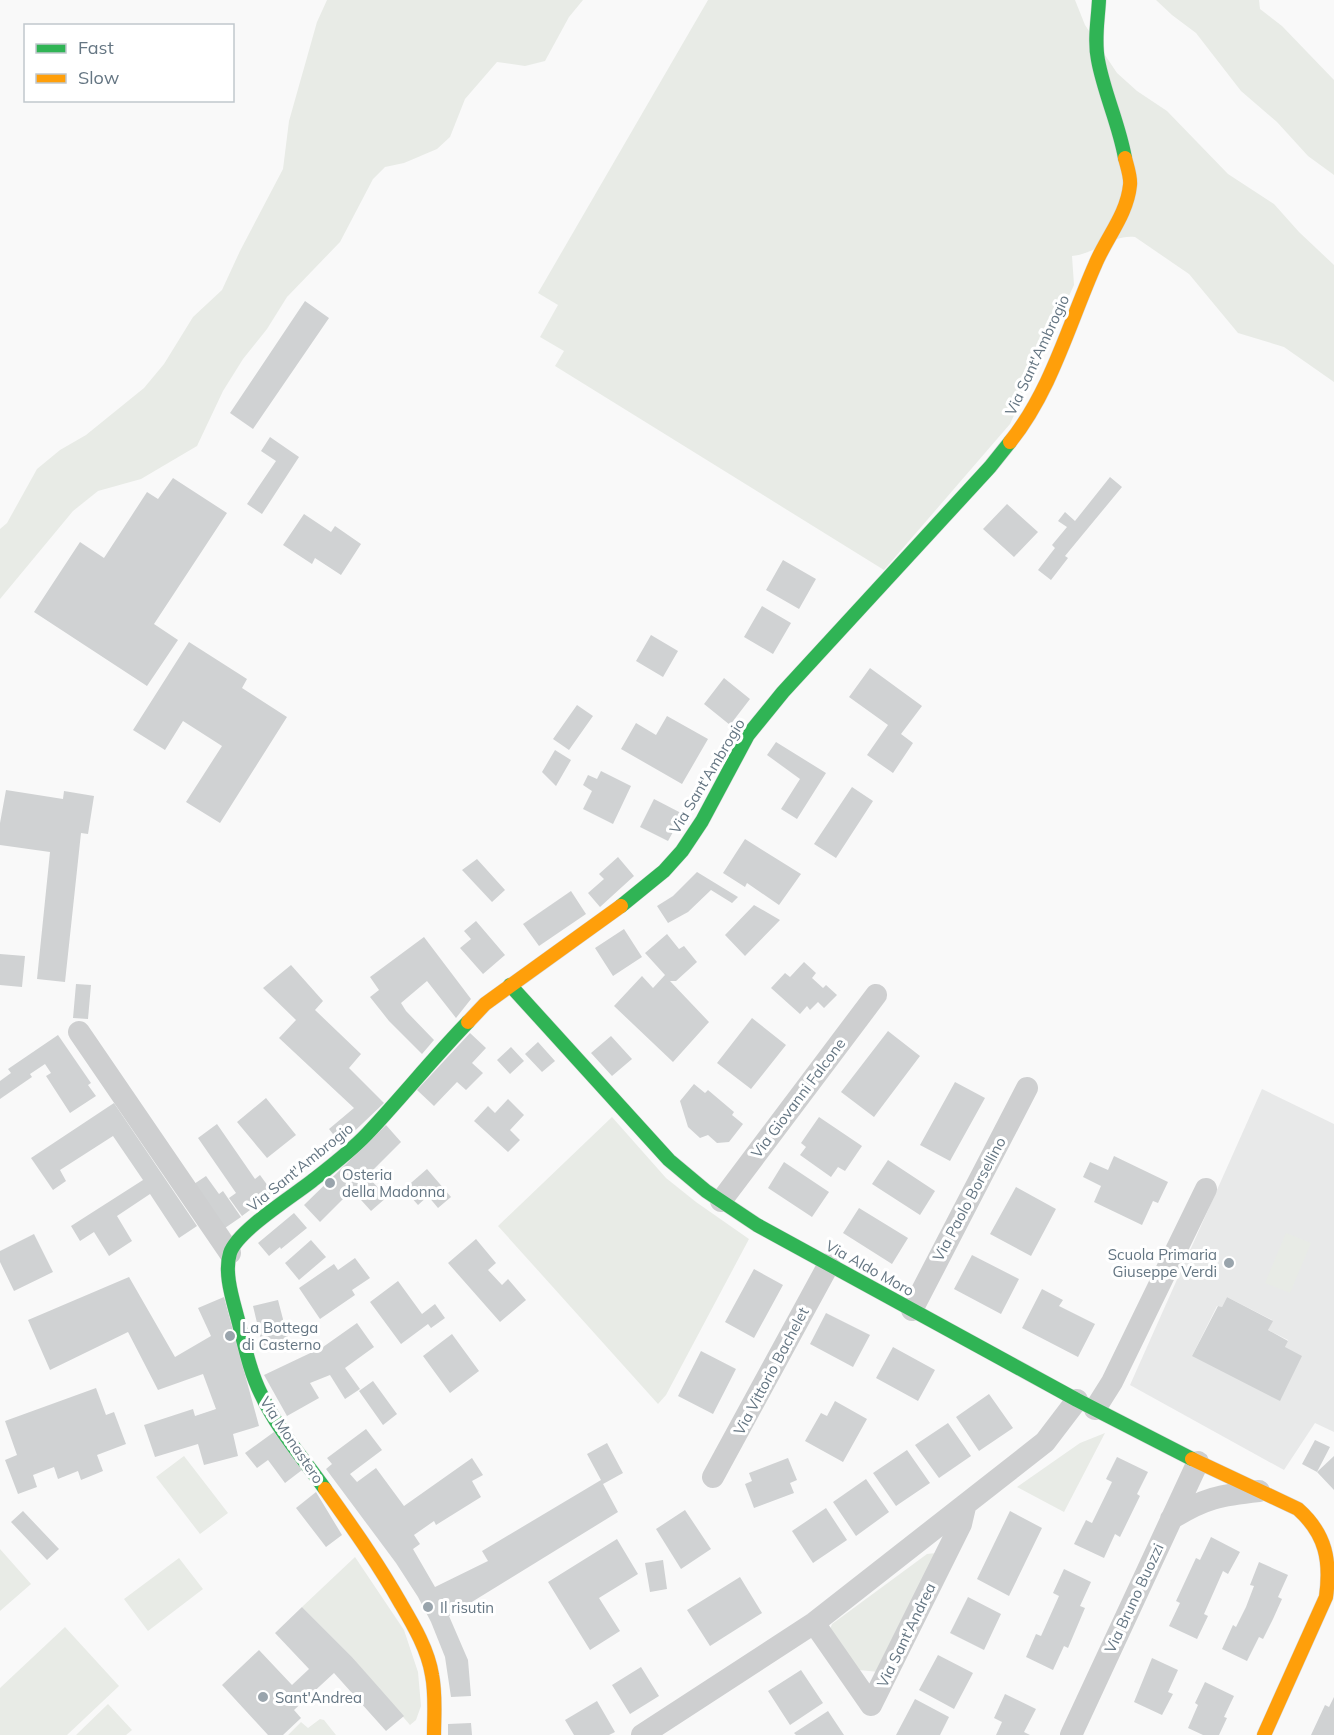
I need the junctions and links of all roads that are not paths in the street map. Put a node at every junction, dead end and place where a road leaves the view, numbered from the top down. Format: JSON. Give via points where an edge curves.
{"nodes":[{"id":1,"x":1099,"y":0,"type":"edge"},
{"id":2,"x":510,"y":985,"type":"junction"},
{"id":3,"x":876,"y":995,"type":"dead end"},
{"id":4,"x":79,"y":1032,"type":"dead end"},
{"id":5,"x":1027,"y":1088,"type":"dead end"},
{"id":6,"x":1206,"y":1189,"type":"dead end"},
{"id":7,"x":721,"y":1201,"type":"junction"},
{"id":8,"x":230,"y":1253,"type":"junction"},
{"id":9,"x":829,"y":1264,"type":"junction"},
{"id":10,"x":912,"y":1310,"type":"junction"},
{"id":11,"x":1086,"y":1404,"type":"junction"},
{"id":12,"x":1198,"y":1462,"type":"junction"},
{"id":13,"x":713,"y":1477,"type":"dead end"},
{"id":14,"x":1268,"y":1493,"type":"junction"},
{"id":15,"x":965,"y":1507,"type":"junction"},
{"id":16,"x":1171,"y":1519,"type":"junction"},
{"id":17,"x":814,"y":1623,"type":"junction"},
{"id":18,"x":431,"y":1732,"type":"edge"},
{"id":19,"x":642,"y":1735,"type":"edge"},
{"id":20,"x":1071,"y":1735,"type":"edge"},
{"id":21,"x":1264,"y":1735,"type":"edge"}],
"edges":[{"from":1,"to":2,"type":"street","name":"Via Sant'Ambrogio","via":[[1098,61],[1122,139],[1130,184],[1115,230],[1096,262],[1034,407],[990,467],[818,652],[748,735],[702,821],[664,871],[618,909]]},
{"from":2,"to":7,"type":"street","name":"Via Aldo Moro","via":[[669,1160]]},
{"from":2,"to":8,"type":"street","name":"Via Sant'Ambrogio","via":[[485,1004],[440,1050],[366,1135],[269,1213],[236,1242]]},
{"from":3,"to":7,"type":"street","name":"Via Giovanni Falcone"},
{"from":4,"to":8,"type":"street"},
{"from":5,"to":10,"type":"street","name":"Via Paolo Borsellino"},
{"from":6,"to":11,"type":"street","via":[[1112,1382]]},
{"from":7,"to":9,"type":"street","name":"Via Aldo Moro"},
{"from":8,"to":18,"type":"street","name":"Via Monastero","via":[[228,1271],[234,1306],[260,1393],[274,1419],[376,1560],[410,1619],[432,1674]]},
{"from":9,"to":10,"type":"street","name":"Via Aldo Moro"},
{"from":9,"to":13,"type":"street","name":"Via Vittorio Bachelet"},
{"from":10,"to":11,"type":"street","name":"Via Aldo Moro"},
{"from":11,"to":12,"type":"street","name":"Via Aldo Moro"},
{"from":11,"to":15,"type":"street"},
{"from":12,"to":14,"type":"street","name":"Via Aldo Moro"},
{"from":12,"to":16,"type":"street","name":"Via Bruno Buozzi"},
{"from":14,"to":16,"type":"street","via":[[1216,1496]]},
{"from":14,"to":21,"type":"street","name":"Via Aldo Moro","via":[[1309,1519],[1326,1553],[1329,1575],[1326,1597]]},
{"from":15,"to":17,"type":"street"},
{"from":15,"to":17,"type":"street","name":"Via Sant'Andrea","via":[[961,1524],[871,1705]]},
{"from":16,"to":20,"type":"street","name":"Via Bruno Buozzi"},
{"from":17,"to":19,"type":"street"}]}
